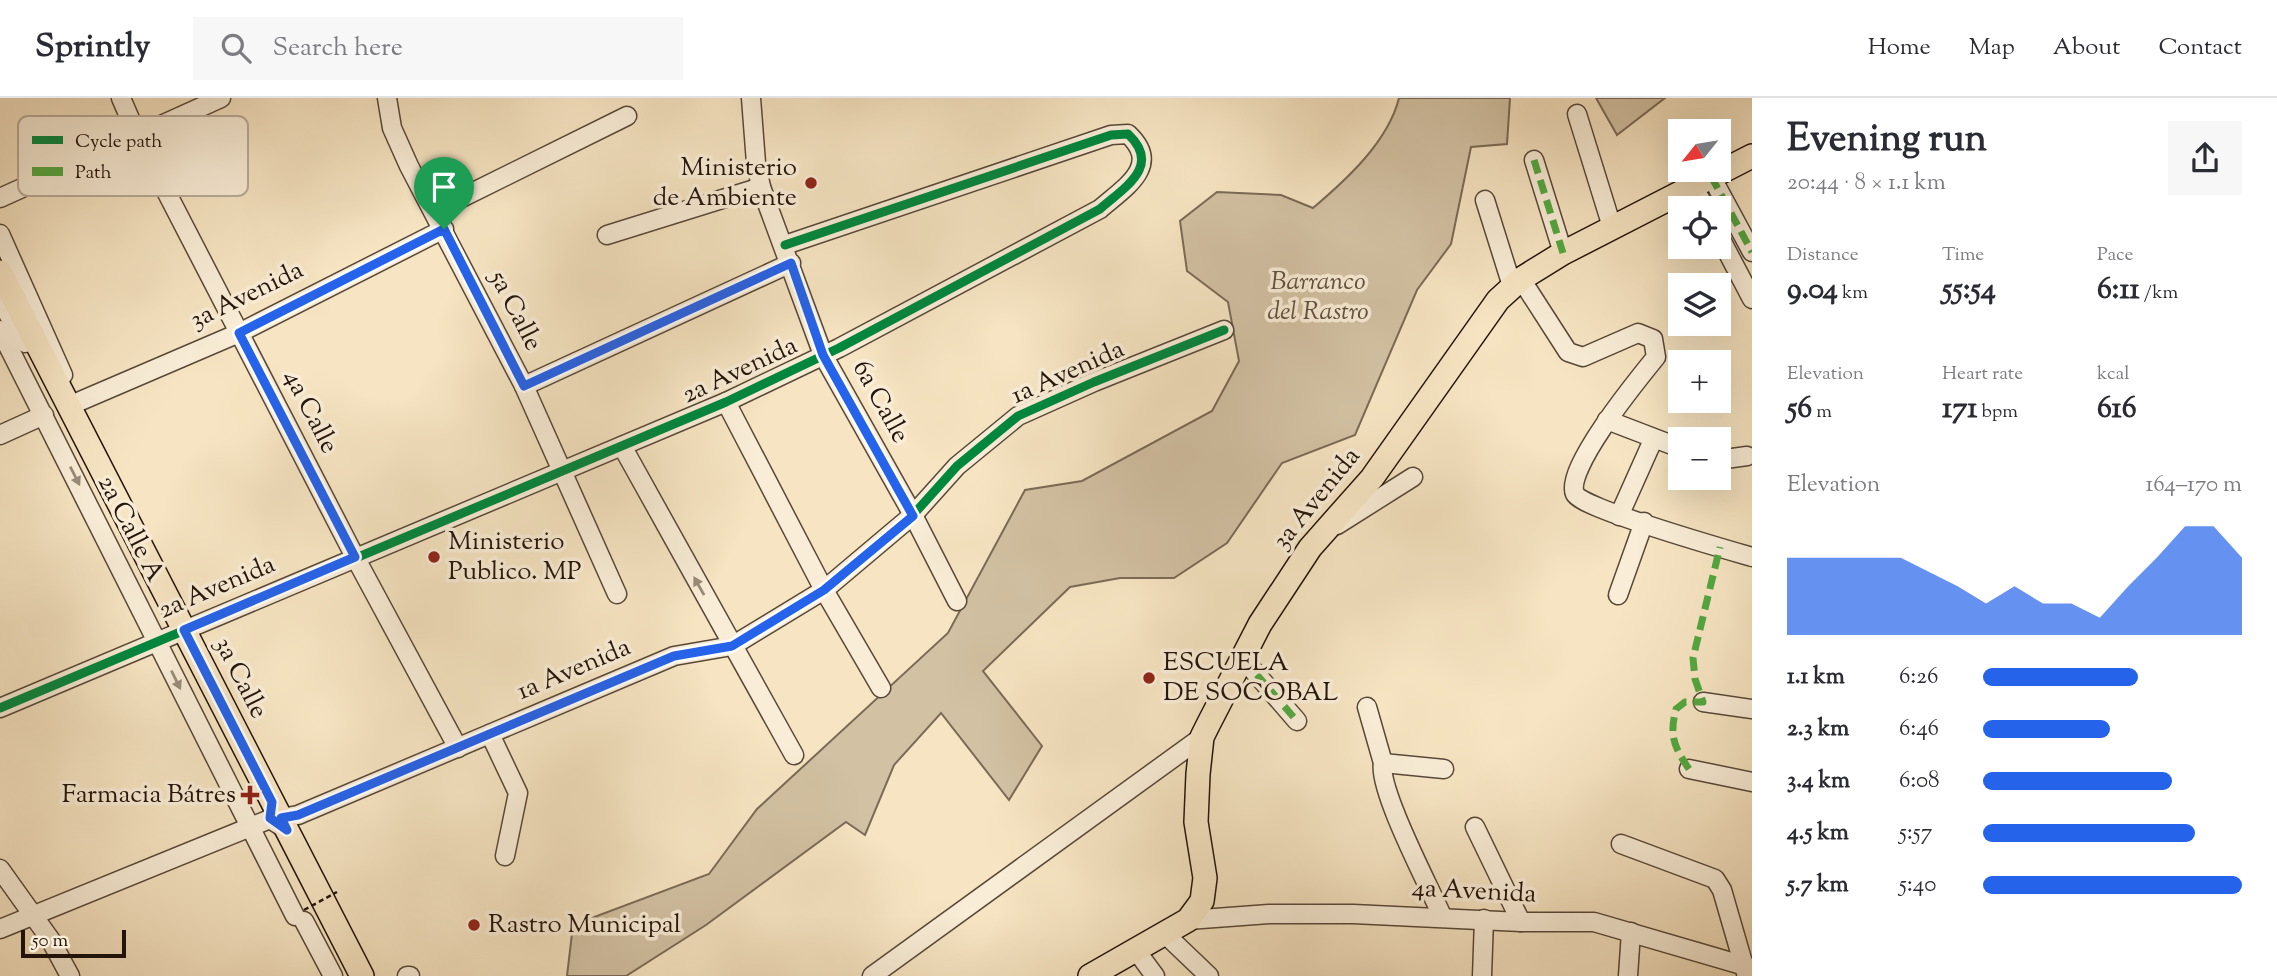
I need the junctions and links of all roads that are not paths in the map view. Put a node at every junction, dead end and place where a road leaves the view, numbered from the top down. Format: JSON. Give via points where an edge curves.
{"nodes":[{"id":1,"x":121,"y":98,"type":"edge"},
{"id":2,"x":221,"y":98,"type":"edge"},
{"id":3,"x":387,"y":98,"type":"edge"},
{"id":4,"x":751,"y":98,"type":"edge"},
{"id":5,"x":1577,"y":114,"type":"dead end"},
{"id":6,"x":128,"y":116,"type":"edge"},
{"id":7,"x":180,"y":116,"type":"edge"},
{"id":8,"x":627,"y":116,"type":"dead end"},
{"id":9,"x":1752,"y":156,"type":"edge"},
{"id":10,"x":1534,"y":160,"type":"dead end"},
{"id":11,"x":1731,"y":166,"type":"edge"},
{"id":12,"x":1700,"y":182,"type":"edge"},
{"id":13,"x":1703,"y":182,"type":"edge"},
{"id":14,"x":761,"y":187,"type":"junction"},
{"id":15,"x":18,"y":190,"type":"edge"},
{"id":16,"x":168,"y":196,"type":"edge"},
{"id":17,"x":0,"y":198,"type":"edge"},
{"id":18,"x":1485,"y":200,"type":"dead end"},
{"id":19,"x":435,"y":211,"type":"junction"},
{"id":20,"x":1612,"y":227,"type":"junction"},
{"id":21,"x":444,"y":229,"type":"junction"},
{"id":22,"x":0,"y":234,"type":"edge"},
{"id":23,"x":607,"y":235,"type":"dead end"},
{"id":24,"x":785,"y":245,"type":"junction"},
{"id":25,"x":1752,"y":252,"type":"edge"},
{"id":26,"x":1563,"y":253,"type":"junction"},
{"id":27,"x":1731,"y":259,"type":"edge"},
{"id":28,"x":791,"y":263,"type":"junction"},
{"id":29,"x":0,"y":272,"type":"edge"},
{"id":30,"x":1516,"y":282,"type":"junction"},
{"id":31,"x":1752,"y":299,"type":"edge"},
{"id":32,"x":0,"y":300,"type":"edge"},
{"id":33,"x":0,"y":330,"type":"edge"},
{"id":34,"x":1224,"y":330,"type":"dead end"},
{"id":35,"x":239,"y":333,"type":"junction"},
{"id":36,"x":823,"y":355,"type":"junction"},
{"id":37,"x":524,"y":386,"type":"junction"},
{"id":38,"x":726,"y":402,"type":"junction"},
{"id":39,"x":71,"y":405,"type":"junction"},
{"id":40,"x":44,"y":415,"type":"junction"},
{"id":41,"x":1607,"y":420,"type":"junction"},
{"id":42,"x":0,"y":435,"type":"edge"},
{"id":43,"x":1653,"y":440,"type":"junction"},
{"id":44,"x":1668,"y":444,"type":"edge"},
{"id":45,"x":622,"y":446,"type":"junction"},
{"id":46,"x":1746,"y":456,"type":"dead end"},
{"id":47,"x":1731,"y":458,"type":"edge"},
{"id":48,"x":564,"y":472,"type":"junction"},
{"id":49,"x":1413,"y":477,"type":"dead end"},
{"id":50,"x":913,"y":516,"type":"junction"},
{"id":51,"x":1619,"y":516,"type":"junction"},
{"id":52,"x":1644,"y":522,"type":"junction"},
{"id":53,"x":1322,"y":534,"type":"junction"},
{"id":54,"x":355,"y":557,"type":"junction"},
{"id":55,"x":1752,"y":557,"type":"edge"},
{"id":56,"x":824,"y":590,"type":"junction"},
{"id":57,"x":617,"y":594,"type":"dead end"},
{"id":58,"x":1618,"y":595,"type":"dead end"},
{"id":59,"x":957,"y":601,"type":"dead end"},
{"id":60,"x":184,"y":630,"type":"junction"},
{"id":61,"x":157,"y":642,"type":"junction"},
{"id":62,"x":732,"y":646,"type":"junction"},
{"id":63,"x":1241,"y":661,"type":"junction"},
{"id":64,"x":881,"y":688,"type":"dead end"},
{"id":65,"x":1703,"y":702,"type":"dead end"},
{"id":66,"x":1367,"y":707,"type":"dead end"},
{"id":67,"x":0,"y":708,"type":"edge"},
{"id":68,"x":1752,"y":709,"type":"edge"},
{"id":69,"x":1297,"y":721,"type":"dead end"},
{"id":70,"x":490,"y":734,"type":"junction"},
{"id":71,"x":1202,"y":737,"type":"junction"},
{"id":72,"x":458,"y":748,"type":"junction"},
{"id":73,"x":794,"y":755,"type":"dead end"},
{"id":74,"x":1383,"y":763,"type":"junction"},
{"id":75,"x":1444,"y":769,"type":"dead end"},
{"id":76,"x":1689,"y":769,"type":"dead end"},
{"id":77,"x":1752,"y":782,"type":"edge"},
{"id":78,"x":277,"y":817,"type":"junction"},
{"id":79,"x":249,"y":827,"type":"junction"},
{"id":80,"x":1475,"y":827,"type":"dead end"},
{"id":81,"x":1621,"y":844,"type":"dead end"},
{"id":82,"x":505,"y":856,"type":"dead end"},
{"id":83,"x":0,"y":869,"type":"edge"},
{"id":84,"x":31,"y":915,"type":"junction"},
{"id":85,"x":1442,"y":916,"type":"junction"},
{"id":86,"x":1485,"y":919,"type":"junction"},
{"id":87,"x":1188,"y":920,"type":"junction"},
{"id":88,"x":1521,"y":922,"type":"junction"},
{"id":89,"x":0,"y":929,"type":"edge"},
{"id":90,"x":1631,"y":932,"type":"junction"},
{"id":91,"x":1164,"y":933,"type":"junction"},
{"id":92,"x":1135,"y":949,"type":"junction"},
{"id":93,"x":1748,"y":970,"type":"edge"},
{"id":94,"x":70,"y":976,"type":"edge"},
{"id":95,"x":333,"y":976,"type":"edge"},
{"id":96,"x":362,"y":976,"type":"edge"},
{"id":97,"x":872,"y":976,"type":"edge"},
{"id":98,"x":1090,"y":976,"type":"edge"},
{"id":99,"x":1155,"y":976,"type":"edge"},
{"id":100,"x":1209,"y":976,"type":"edge"},
{"id":101,"x":1482,"y":976,"type":"edge"},
{"id":102,"x":1628,"y":976,"type":"edge"}],
"edges":[{"from":1,"to":6,"type":"street","name":"4a Calle"},
{"from":2,"to":7,"type":"street"},
{"from":3,"to":19,"type":"street","name":"5a Calle","via":[[392,128]]},
{"from":4,"to":14,"type":"street","name":"6a Calle"},
{"from":5,"to":20,"type":"street"},
{"from":8,"to":19,"type":"street"},
{"from":9,"to":11,"type":"main road","name":"3a Avenida"},
{"from":10,"to":26,"type":"street"},
{"from":12,"to":20,"type":"main road","name":"3a Avenida"},
{"from":13,"to":25,"type":"street"},
{"from":14,"to":23,"type":"street"},
{"from":14,"to":24,"type":"street","name":"6a Calle"},
{"from":15,"to":17,"type":"street"},
{"from":16,"to":35,"type":"street","name":"4a Calle"},
{"from":18,"to":30,"type":"street"},
{"from":19,"to":21,"type":"street","name":"5a Calle"},
{"from":20,"to":26,"type":"main road","name":"3a Avenida"},
{"from":21,"to":35,"type":"street","name":"3a Avenida"},
{"from":21,"to":37,"type":"street","name":"5a Calle"},
{"from":22,"to":39,"type":"street","name":"3a Calle","via":[[49,338]]},
{"from":24,"to":28,"type":"street","name":"6a Calle"},
{"from":24,"to":36,"type":"street","name":"2a Avenida","via":[[1111,135],[1128,135],[1143,152],[1135,176],[1100,209]]},
{"from":26,"to":30,"type":"main road","name":"3a Avenida"},
{"from":27,"to":31,"type":"street"},
{"from":28,"to":36,"type":"street","name":"6a Calle"},
{"from":28,"to":37,"type":"street"},
{"from":29,"to":39,"type":"main road","name":"3a Calle"},
{"from":30,"to":41,"type":"street","via":[[1574,356],[1583,357],[1639,333],[1653,339],[1656,357]]},
{"from":30,"to":53,"type":"main road","name":"3a Avenida","via":[[1498,300],[1373,478]]},
{"from":32,"to":39,"type":"street","via":[[46,375]]},
{"from":33,"to":40,"type":"street","name":"2a Calle A"},
{"from":34,"to":50,"type":"street","name":"1a Avenida","via":[[1018,416],[957,466]]},
{"from":35,"to":39,"type":"street","name":"3a Avenida"},
{"from":35,"to":54,"type":"street","name":"4a Calle"},
{"from":36,"to":38,"type":"street","name":"2a Avenida"},
{"from":36,"to":50,"type":"street","name":"6a Calle"},
{"from":37,"to":48,"type":"street","name":"5a Calle"},
{"from":38,"to":45,"type":"street","name":"2a Avenida"},
{"from":38,"to":56,"type":"street"},
{"from":39,"to":60,"type":"main road","name":"3a Calle"},
{"from":40,"to":42,"type":"street"},
{"from":40,"to":61,"type":"street","name":"2a Calle A","one_way":true},
{"from":41,"to":43,"type":"street"},
{"from":41,"to":51,"type":"street","via":[[1574,482],[1574,493],[1580,500]]},
{"from":43,"to":44,"type":"street"},
{"from":43,"to":51,"type":"street"},
{"from":45,"to":48,"type":"street","name":"2a Avenida"},
{"from":62,"to":45,"type":"street","one_way":true},
{"from":46,"to":47,"type":"street"},
{"from":48,"to":54,"type":"street","name":"2a Avenida"},
{"from":48,"to":57,"type":"street","name":"5a Calle"},
{"from":49,"to":53,"type":"street"},
{"from":50,"to":56,"type":"street","name":"1a Avenida"},
{"from":50,"to":59,"type":"street","name":"6a Calle"},
{"from":51,"to":52,"type":"street"},
{"from":52,"to":55,"type":"street"},
{"from":52,"to":58,"type":"street"},
{"from":53,"to":63,"type":"main road","name":"3a Avenida","via":[[1260,624]]},
{"from":54,"to":60,"type":"street","name":"2a Avenida"},
{"from":54,"to":72,"type":"street","name":"4a Calle"},
{"from":56,"to":62,"type":"street","name":"1a Avenida"},
{"from":56,"to":64,"type":"street"},
{"from":60,"to":61,"type":"street","name":"2a Avenida"},
{"from":60,"to":78,"type":"main road","name":"3a Calle"},
{"from":61,"to":67,"type":"street","name":"2a Avenida"},
{"from":61,"to":79,"type":"street","name":"2a Calle A","one_way":true},
{"from":62,"to":70,"type":"street","name":"1a Avenida","via":[[674,656]]},
{"from":62,"to":73,"type":"street"},
{"from":63,"to":69,"type":"street"},
{"from":63,"to":71,"type":"main road","name":"3a Avenida"},
{"from":65,"to":68,"type":"street"},
{"from":66,"to":74,"type":"street"},
{"from":70,"to":72,"type":"street","name":"1a Avenida"},
{"from":70,"to":82,"type":"street","via":[[518,793]]},
{"from":71,"to":87,"type":"main road","name":"3a Avenida","via":[[1196,822],[1205,878],[1202,901]]},
{"from":71,"to":97,"type":"street"},
{"from":72,"to":78,"type":"street","name":"1a Avenida","via":[[298,815]]},
{"from":74,"to":75,"type":"street"},
{"from":74,"to":85,"type":"street","via":[[1388,795]]},
{"from":76,"to":77,"type":"street"},
{"from":78,"to":79,"type":"street","name":"1a Avenida"},
{"from":78,"to":96,"type":"main road","name":"3a Calle"},
{"from":79,"to":84,"type":"street","name":"1a Avenida"},
{"from":79,"to":95,"type":"street","name":"2a Calle A"},
{"from":80,"to":88,"type":"street"},
{"from":81,"to":93,"type":"street","via":[[1715,879]]},
{"from":83,"to":84,"type":"street"},
{"from":84,"to":89,"type":"street","name":"1a Avenida"},
{"from":84,"to":94,"type":"street"},
{"from":85,"to":86,"type":"street","name":"4a Avenida"},
{"from":85,"to":87,"type":"street","name":"4a Avenida","via":[[1269,914]]},
{"from":86,"to":88,"type":"street","name":"4a Avenida"},
{"from":86,"to":101,"type":"street"},
{"from":87,"to":91,"type":"main road"},
{"from":88,"to":90,"type":"street","name":"4a Avenida","via":[[1594,922]]},
{"from":90,"to":93,"type":"street","name":"4a Avenida"},
{"from":90,"to":102,"type":"street"},
{"from":91,"to":92,"type":"main road"},
{"from":91,"to":100,"type":"street"},
{"from":92,"to":98,"type":"main road"},
{"from":92,"to":99,"type":"street"}]}
